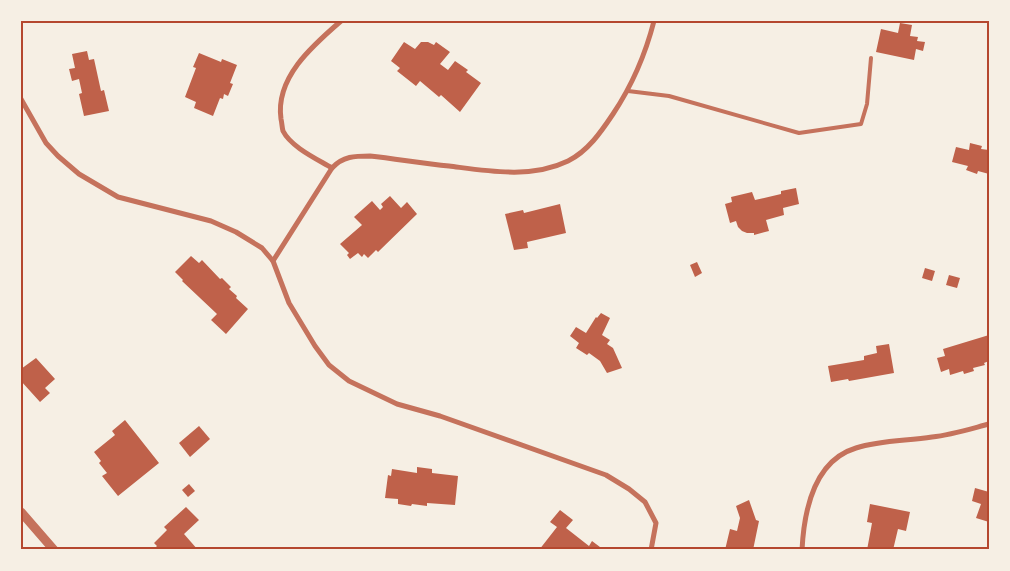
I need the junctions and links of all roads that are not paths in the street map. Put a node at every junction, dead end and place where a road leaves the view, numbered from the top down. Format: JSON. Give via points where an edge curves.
{"nodes":[{"id":1,"x":341,"y":21,"type":"edge"},
{"id":2,"x":654,"y":21,"type":"edge"},
{"id":3,"x":871,"y":58,"type":"dead end"},
{"id":4,"x":628,"y":91,"type":"junction"},
{"id":5,"x":21,"y":99,"type":"edge"},
{"id":6,"x":332,"y":168,"type":"junction"},
{"id":7,"x":273,"y":261,"type":"junction"},
{"id":8,"x":989,"y":424,"type":"edge"},
{"id":9,"x":21,"y":512,"type":"edge"},
{"id":10,"x":54,"y":550,"type":"edge"},
{"id":11,"x":651,"y":550,"type":"edge"},
{"id":12,"x":802,"y":550,"type":"edge"}],
"edges":[{"from":1,"to":6,"type":"street","via":[[292,71],[280,107],[283,131],[300,149]]},
{"from":2,"to":4,"type":"street","via":[[646,51]]},
{"from":3,"to":4,"type":"lane","via":[[867,104],[861,124],[799,133],[669,96]]},
{"from":4,"to":6,"type":"street","via":[[599,135],[580,153],[556,166],[525,172],[498,172],[351,156]]},
{"from":5,"to":7,"type":"street","via":[[46,142],[79,174],[118,197],[211,221],[236,232],[262,248]]},
{"from":6,"to":7,"type":"street"},
{"from":7,"to":11,"type":"street","via":[[289,303],[315,346],[329,365],[349,381],[397,404],[606,475],[644,502],[656,524]]},
{"from":8,"to":12,"type":"street","via":[[934,437],[855,448],[839,456],[816,483],[809,501]]},
{"from":9,"to":10,"type":"street"}]}
